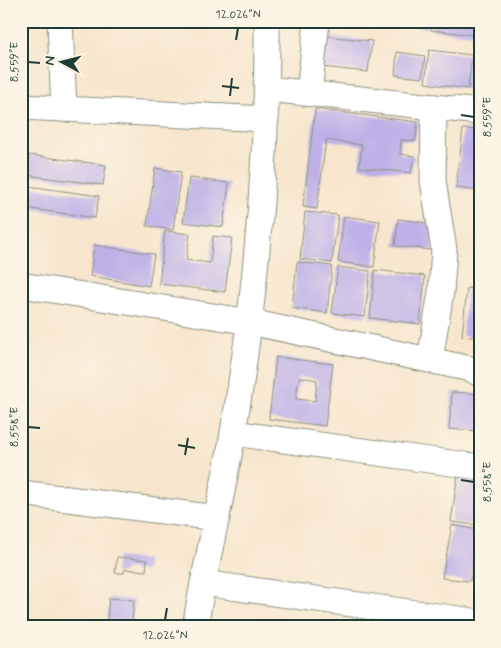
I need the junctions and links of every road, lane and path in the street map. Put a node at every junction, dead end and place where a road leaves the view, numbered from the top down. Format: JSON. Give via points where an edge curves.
{"nodes":[{"id":1,"x":60,"y":21,"type":"edge"},
{"id":2,"x":267,"y":21,"type":"edge"},
{"id":3,"x":316,"y":21,"type":"edge"},
{"id":4,"x":268,"y":89,"type":"junction"},
{"id":5,"x":309,"y":93,"type":"junction"},
{"id":6,"x":21,"y":106,"type":"edge"},
{"id":7,"x":434,"y":107,"type":"junction"},
{"id":8,"x":64,"y":109,"type":"junction"},
{"id":9,"x":480,"y":112,"type":"edge"},
{"id":10,"x":266,"y":119,"type":"junction"},
{"id":11,"x":21,"y":286,"type":"edge"},
{"id":12,"x":250,"y":322,"type":"junction"},
{"id":13,"x":430,"y":360,"type":"junction"},
{"id":14,"x":480,"y":374,"type":"edge"},
{"id":15,"x":233,"y":434,"type":"junction"},
{"id":16,"x":480,"y":467,"type":"edge"},
{"id":17,"x":21,"y":493,"type":"edge"},
{"id":18,"x":217,"y":518,"type":"junction"},
{"id":19,"x":203,"y":583,"type":"junction"},
{"id":20,"x":480,"y":622,"type":"edge"},
{"id":21,"x":195,"y":627,"type":"edge"}],
"edges":[{"from":1,"to":8,"type":"street"},
{"from":2,"to":4,"type":"street"},
{"from":3,"to":5,"type":"street"},
{"from":4,"to":5,"type":"street"},
{"from":4,"to":10,"type":"street"},
{"from":5,"to":7,"type":"street"},
{"from":6,"to":8,"type":"street"},
{"from":7,"to":9,"type":"street"},
{"from":7,"to":13,"type":"street","via":[[433,181],[444,250]]},
{"from":8,"to":10,"type":"street"},
{"from":10,"to":12,"type":"street"},
{"from":11,"to":12,"type":"street"},
{"from":12,"to":13,"type":"street"},
{"from":12,"to":15,"type":"street"},
{"from":13,"to":14,"type":"street"},
{"from":15,"to":16,"type":"street"},
{"from":15,"to":18,"type":"street"},
{"from":17,"to":18,"type":"street"},
{"from":18,"to":19,"type":"street"},
{"from":19,"to":20,"type":"street"},
{"from":19,"to":21,"type":"street"}]}
